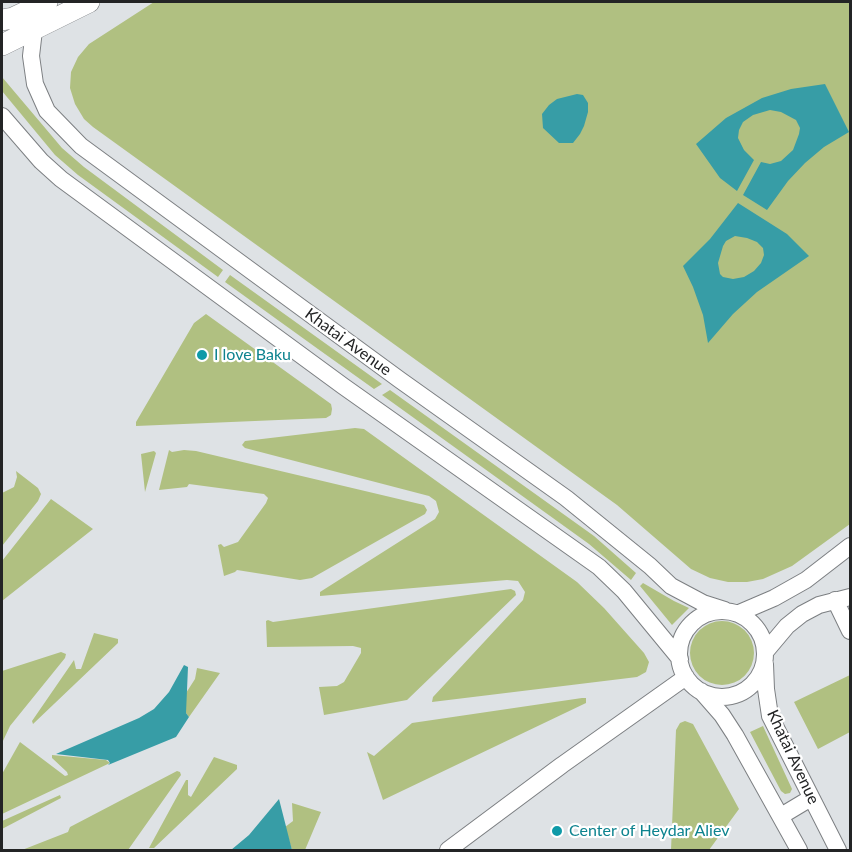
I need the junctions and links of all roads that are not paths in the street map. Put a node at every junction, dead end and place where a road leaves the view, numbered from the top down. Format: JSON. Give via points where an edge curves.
{"nodes":[{"id":1,"x":47,"y":2,"type":"edge"},
{"id":2,"x":88,"y":2,"type":"edge"},
{"id":3,"x":2,"y":20,"type":"edge"},
{"id":4,"x":34,"y":30,"type":"junction"},
{"id":5,"x":2,"y":45,"type":"edge"},
{"id":6,"x":2,"y":116,"type":"edge"},
{"id":7,"x":850,"y":546,"type":"edge"},
{"id":8,"x":843,"y":599,"type":"edge"},
{"id":9,"x":732,"y":612,"type":"junction"},
{"id":10,"x":850,"y":631,"type":"edge"},
{"id":11,"x":765,"y":655,"type":"junction"},
{"id":12,"x":680,"y":659,"type":"junction"},
{"id":13,"x":686,"y":677,"type":"junction"},
{"id":14,"x":700,"y":691,"type":"junction"},
{"id":15,"x":811,"y":798,"type":"junction"},
{"id":16,"x":781,"y":816,"type":"junction"},
{"id":17,"x":448,"y":850,"type":"edge"},
{"id":18,"x":799,"y":850,"type":"edge"},
{"id":19,"x":838,"y":850,"type":"edge"}],
"edges":[{"from":1,"to":3,"type":"main road"},
{"from":2,"to":4,"type":"main road"},
{"from":4,"to":5,"type":"main road"},
{"from":4,"to":9,"type":"street","name":"Khatai Avenue","via":[[31,56],[35,84],[47,111],[81,146],[566,498],[671,586],[703,603]]},
{"from":6,"to":12,"type":"street","via":[[61,179],[599,567]]},
{"from":7,"to":9,"type":"street","via":[[806,580],[774,598]]},
{"from":8,"to":10,"type":"street"},
{"from":8,"to":11,"type":"street","via":[[802,614],[787,626]]},
{"from":9,"to":11,"type":"street","via":[[758,628]]},
{"from":9,"to":12,"type":"street","via":[[713,611],[691,624],[684,634]]},
{"from":11,"to":14,"type":"street","via":[[761,673],[741,693],[728,697]]},
{"from":11,"to":15,"type":"street","name":"Khatai Avenue","via":[[770,716]]},
{"from":12,"to":13,"type":"street"},
{"from":13,"to":14,"type":"street"},
{"from":13,"to":17,"type":"street"},
{"from":14,"to":16,"type":"street","via":[[735,735]]},
{"from":15,"to":16,"type":"street"},
{"from":15,"to":19,"type":"street","name":"Khatai Avenue"},
{"from":16,"to":18,"type":"street"}]}
